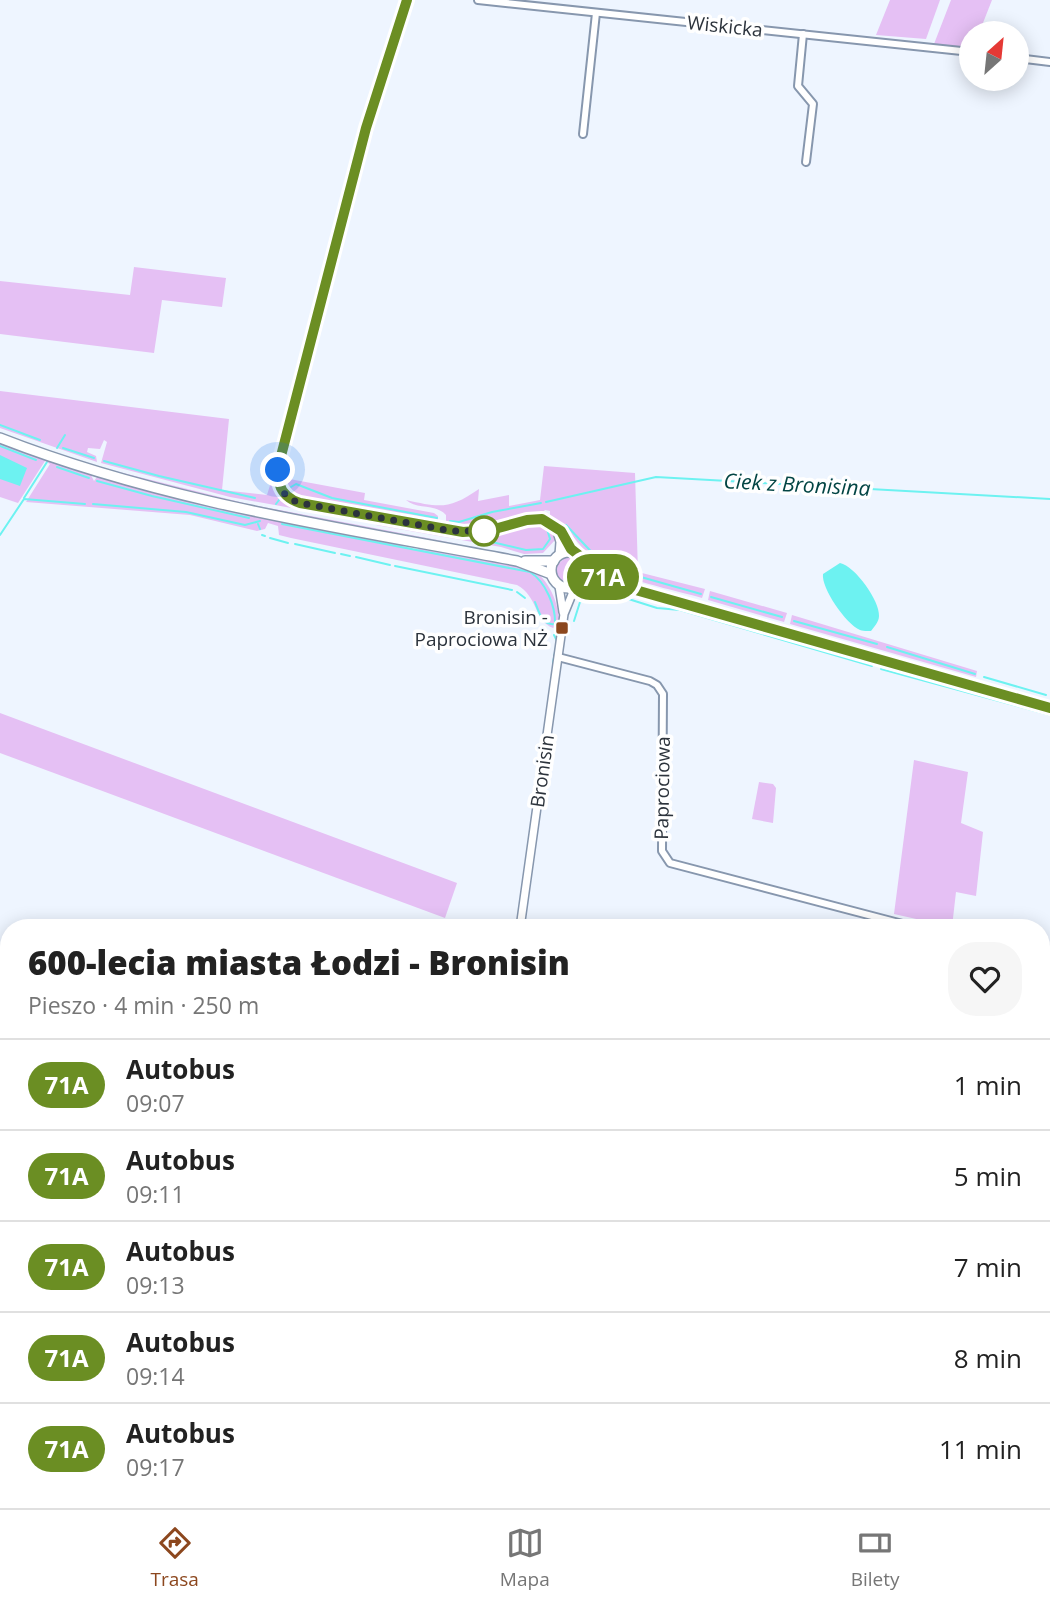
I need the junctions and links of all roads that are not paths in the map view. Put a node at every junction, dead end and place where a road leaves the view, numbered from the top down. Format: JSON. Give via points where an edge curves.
{"nodes":[{"id":1,"x":407,"y":0,"type":"edge"},
{"id":2,"x":478,"y":0,"type":"edge"},
{"id":3,"x":596,"y":13,"type":"junction"},
{"id":4,"x":803,"y":34,"type":"junction"},
{"id":5,"x":959,"y":51,"type":"edge"},
{"id":6,"x":1029,"y":59,"type":"edge"},
{"id":7,"x":1050,"y":62,"type":"edge"},
{"id":8,"x":583,"y":134,"type":"dead end"},
{"id":9,"x":806,"y":162,"type":"dead end"},
{"id":10,"x":0,"y":438,"type":"edge"},
{"id":11,"x":556,"y":528,"type":"junction"},
{"id":12,"x":573,"y":552,"type":"junction"},
{"id":13,"x":556,"y":558,"type":"junction"},
{"id":14,"x":517,"y":561,"type":"junction"},
{"id":15,"x":587,"y":569,"type":"junction"},
{"id":16,"x":551,"y":574,"type":"junction"},
{"id":17,"x":579,"y":585,"type":"junction"},
{"id":18,"x":618,"y":585,"type":"junction"},
{"id":19,"x":559,"y":586,"type":"junction"},
{"id":20,"x":564,"y":614,"type":"junction"},
{"id":21,"x":558,"y":657,"type":"junction"},
{"id":22,"x":1050,"y":708,"type":"edge"},
{"id":23,"x":521,"y":919,"type":"edge"},
{"id":24,"x":884,"y":919,"type":"edge"}],
"edges":[{"from":1,"to":11,"type":"street","via":[[362,141],[281,456],[279,484],[288,498],[300,503],[452,531],[491,530],[536,519]]},
{"from":2,"to":3,"type":"street","name":"Wiskicka"},
{"from":3,"to":4,"type":"street","name":"Wiskicka"},
{"from":3,"to":8,"type":"street"},
{"from":4,"to":5,"type":"street","name":"Wiskicka"},
{"from":4,"to":9,"type":"street","via":[[798,86],[813,104]]},
{"from":6,"to":7,"type":"street"},
{"from":10,"to":14,"type":"main road","via":[[112,477],[204,501]]},
{"from":11,"to":12,"type":"street"},
{"from":11,"to":13,"type":"street","via":[[560,541]]},
{"from":12,"to":13,"type":"main road"},
{"from":12,"to":15,"type":"main road","via":[[582,557]]},
{"from":13,"to":14,"type":"main road"},
{"from":13,"to":16,"type":"main road"},
{"from":14,"to":16,"type":"main road"},
{"from":15,"to":17,"type":"main road"},
{"from":15,"to":18,"type":"main road"},
{"from":16,"to":19,"type":"main road"},
{"from":17,"to":18,"type":"main road"},
{"from":17,"to":19,"type":"main road"},
{"from":17,"to":20,"type":"street","name":"Bronisin"},
{"from":18,"to":22,"type":"main road"},
{"from":19,"to":20,"type":"street","name":"Bronisin"},
{"from":20,"to":21,"type":"street","name":"Bronisin"},
{"from":21,"to":23,"type":"street","name":"Bronisin"},
{"from":21,"to":24,"type":"street","name":"Paprociowa","via":[[650,681],[663,694],[662,851],[670,863]]}]}
